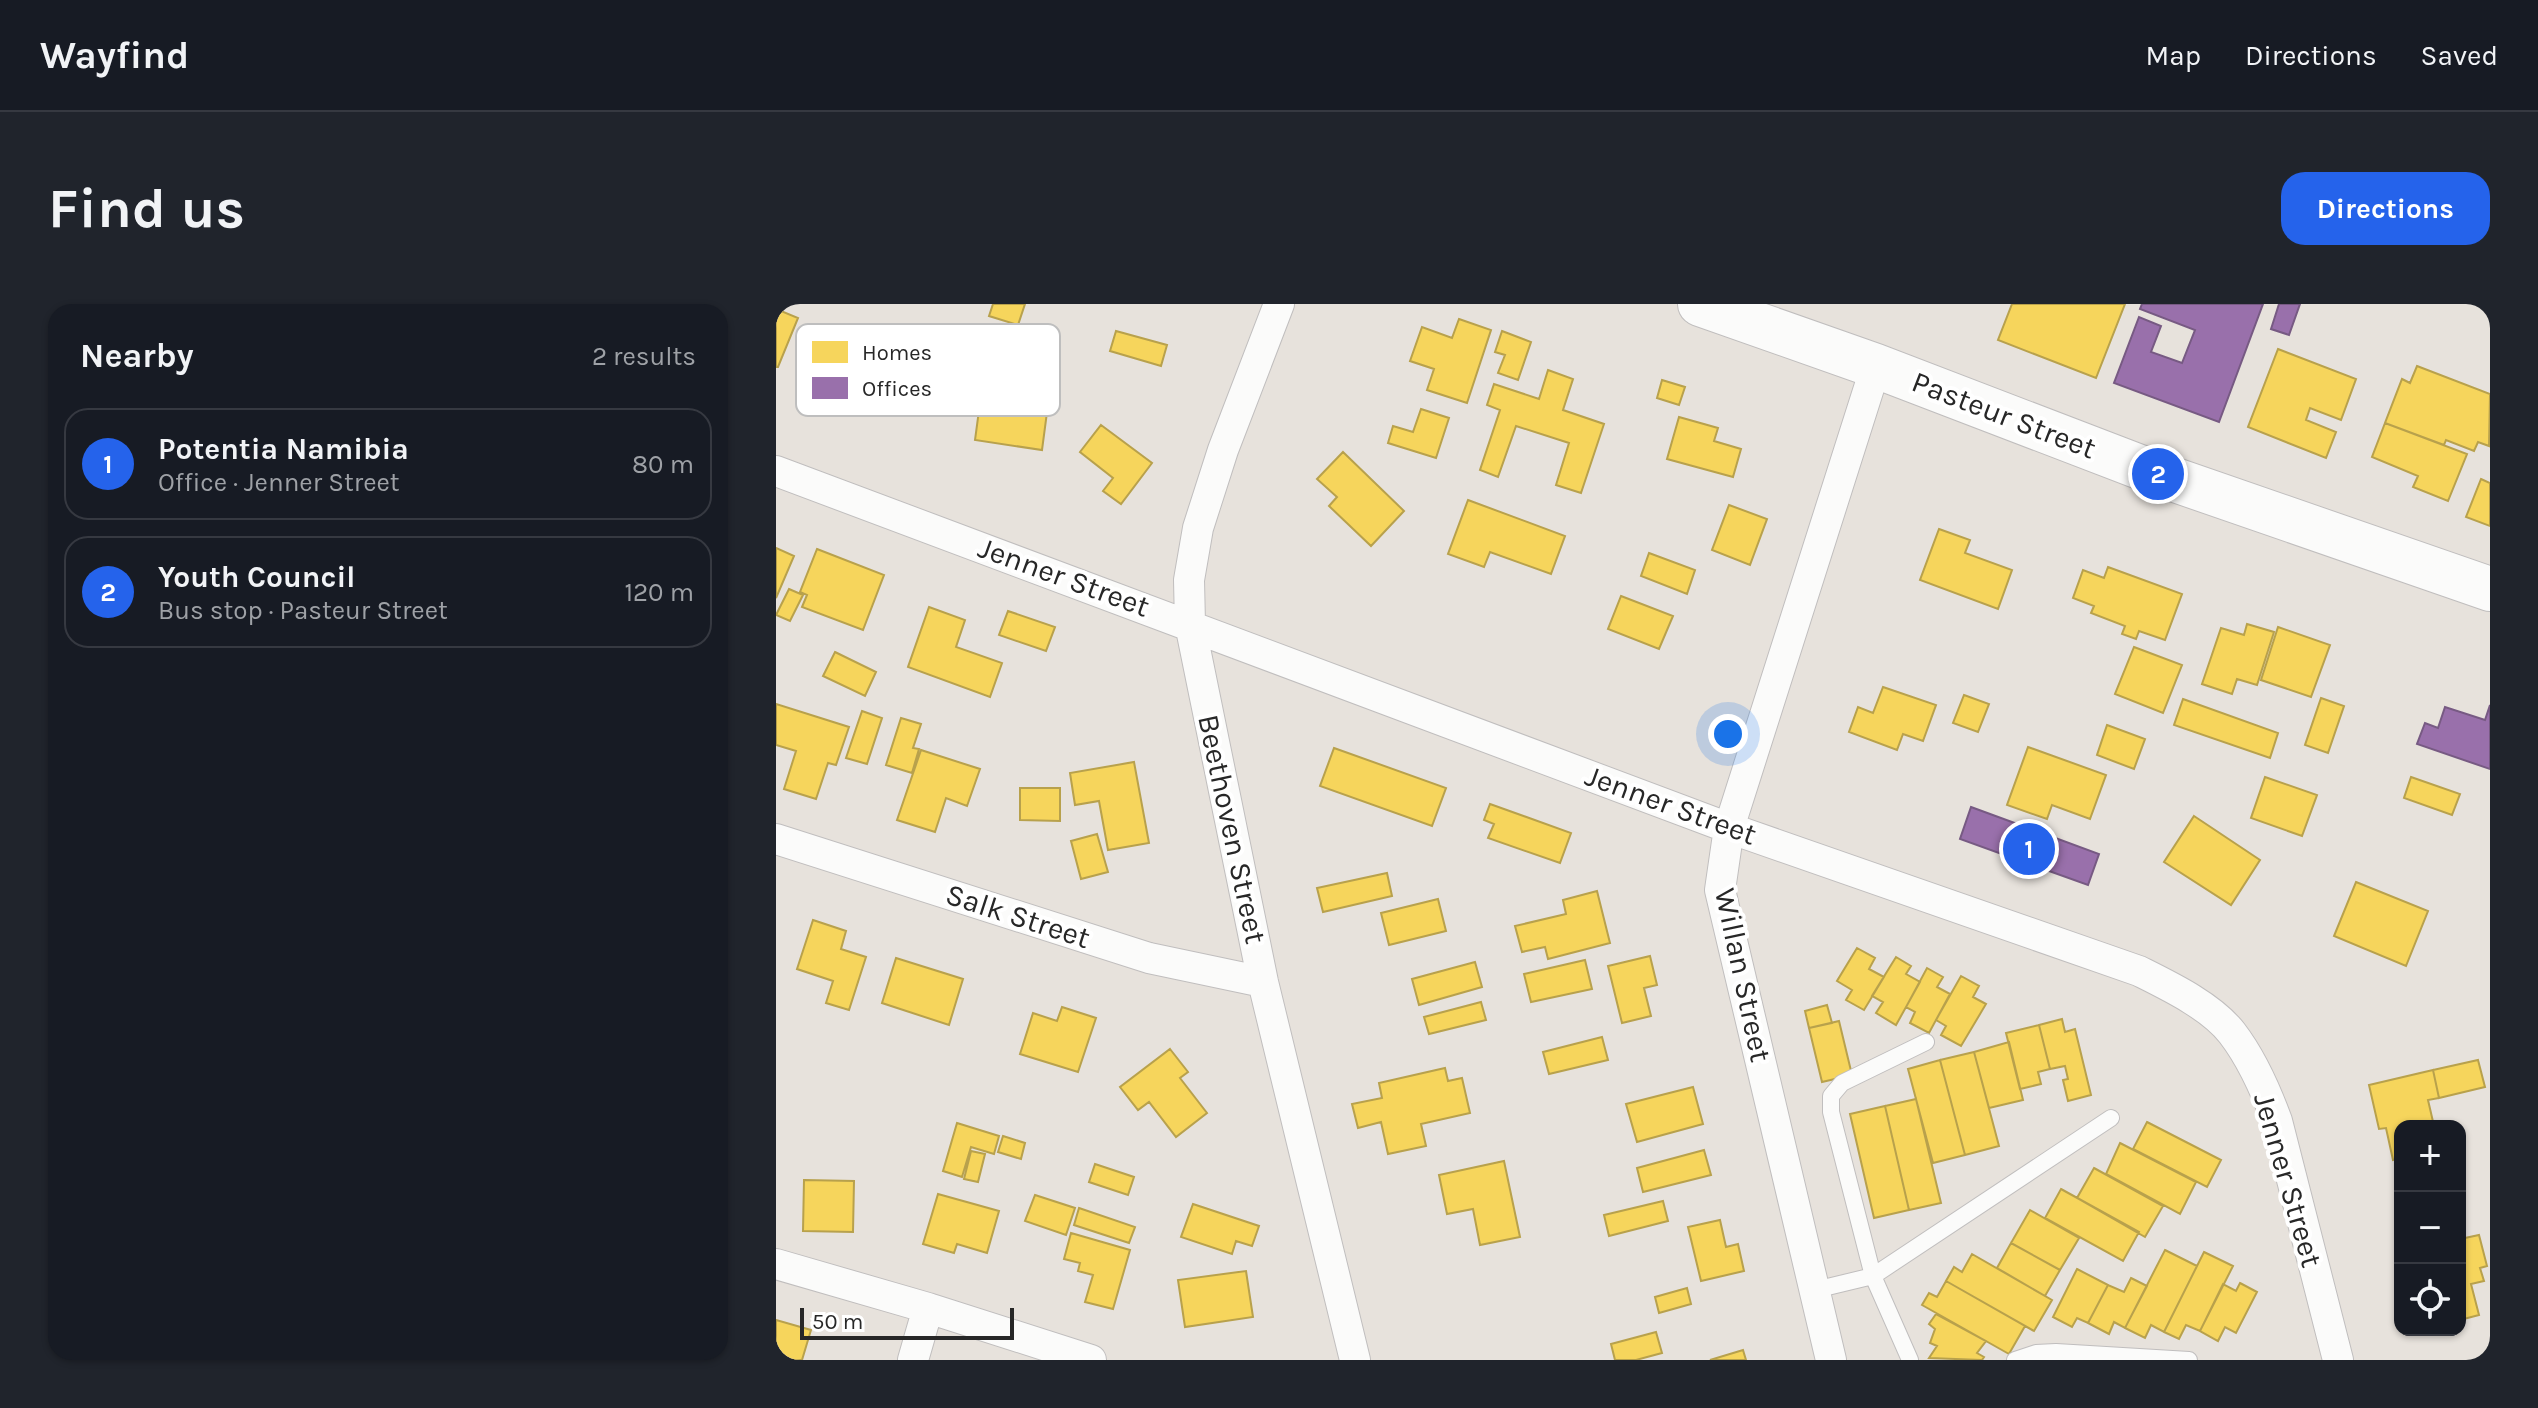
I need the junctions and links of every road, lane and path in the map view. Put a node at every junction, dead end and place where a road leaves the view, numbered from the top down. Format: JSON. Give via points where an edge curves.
{"nodes":[{"id":1,"x":1279,"y":304,"type":"edge"},
{"id":2,"x":1700,"y":304,"type":"edge"},
{"id":3,"x":1876,"y":366,"type":"junction"},
{"id":4,"x":776,"y":471,"type":"edge"},
{"id":5,"x":2490,"y":589,"type":"edge"},
{"id":6,"x":1190,"y":624,"type":"junction"},
{"id":7,"x":1729,"y":828,"type":"junction"},
{"id":8,"x":776,"y":839,"type":"edge"},
{"id":9,"x":1263,"y":982,"type":"junction"},
{"id":10,"x":1926,"y":1042,"type":"dead end"},
{"id":11,"x":2111,"y":1118,"type":"dead end"},
{"id":12,"x":776,"y":1264,"type":"edge"},
{"id":13,"x":1873,"y":1276,"type":"junction"},
{"id":14,"x":1815,"y":1290,"type":"junction"},
{"id":15,"x":928,"y":1308,"type":"junction"},
{"id":16,"x":913,"y":1360,"type":"edge"},
{"id":17,"x":1091,"y":1360,"type":"edge"},
{"id":18,"x":1355,"y":1360,"type":"edge"},
{"id":19,"x":1831,"y":1360,"type":"edge"},
{"id":20,"x":1910,"y":1360,"type":"edge"},
{"id":21,"x":2015,"y":1360,"type":"edge"},
{"id":22,"x":2189,"y":1360,"type":"edge"},
{"id":23,"x":2338,"y":1360,"type":"edge"}],
"edges":[{"from":1,"to":6,"type":"street","name":"Beethoven Street","via":[[1198,528],[1189,580]]},
{"from":2,"to":3,"type":"main road","name":"Pasteur Street"},
{"from":3,"to":5,"type":"main road","name":"Pasteur Street","via":[[2158,474]]},
{"from":3,"to":7,"type":"street","name":"Willan Street"},
{"from":4,"to":6,"type":"street","name":"Jenner Street"},
{"from":6,"to":7,"type":"street","name":"Jenner Street"},
{"from":6,"to":9,"type":"street","name":"Beethoven Street"},
{"from":7,"to":14,"type":"street","name":"Willan Street","via":[[1720,890]]},
{"from":7,"to":23,"type":"street","name":"Jenner Street","via":[[2139,971],[2178,991],[2231,1031],[2277,1121]]},
{"from":8,"to":9,"type":"street","name":"Salk Street","via":[[1149,958]]},
{"from":9,"to":18,"type":"street","name":"Beethoven Street"},
{"from":10,"to":13,"type":"lane","via":[[1842,1083],[1831,1096]]},
{"from":11,"to":13,"type":"lane"},
{"from":12,"to":15,"type":"street"},
{"from":13,"to":14,"type":"lane"},
{"from":13,"to":20,"type":"lane"},
{"from":14,"to":19,"type":"street","name":"Willan Street"},
{"from":15,"to":16,"type":"street"},
{"from":15,"to":17,"type":"street"},
{"from":21,"to":22,"type":"lane","via":[[2056,1352]]}]}
